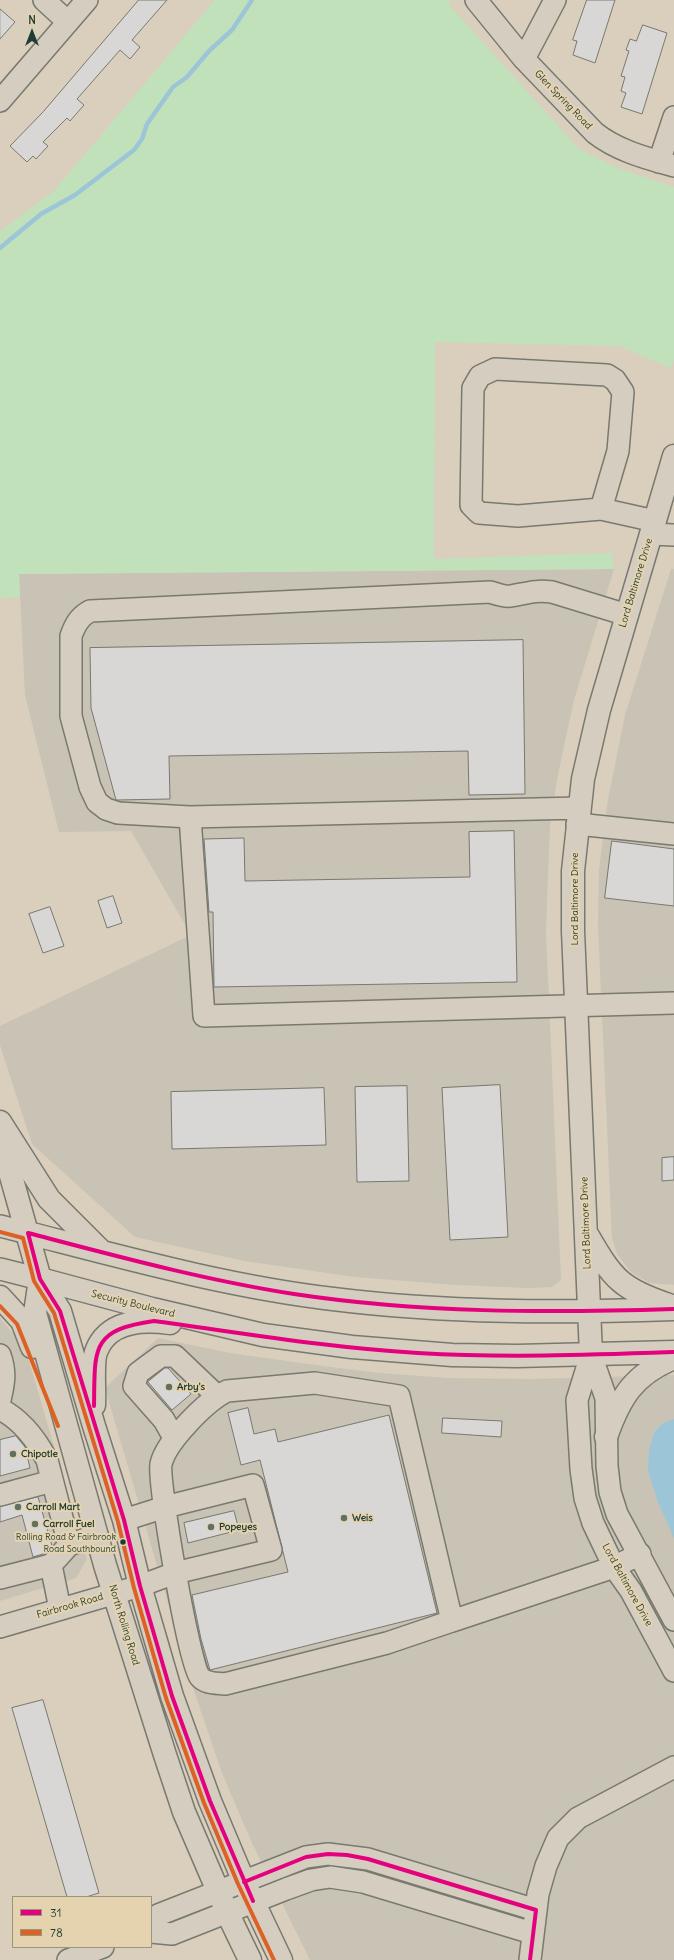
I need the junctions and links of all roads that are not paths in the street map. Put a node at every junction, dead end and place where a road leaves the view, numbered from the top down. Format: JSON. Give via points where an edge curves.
{"nodes":[{"id":1,"x":44,"y":0,"type":"edge"},
{"id":2,"x":87,"y":0,"type":"edge"},
{"id":3,"x":476,"y":0,"type":"edge"},
{"id":4,"x":555,"y":0,"type":"edge"},
{"id":5,"x":68,"y":22,"type":"junction"},
{"id":6,"x":524,"y":59,"type":"junction"},
{"id":7,"x":0,"y":101,"type":"edge"},
{"id":8,"x":674,"y":118,"type":"edge"},
{"id":9,"x":666,"y":164,"type":"edge"},
{"id":10,"x":674,"y":456,"type":"edge"},
{"id":11,"x":601,"y":509,"type":"junction"},
{"id":12,"x":653,"y":528,"type":"junction"},
{"id":13,"x":674,"y":534,"type":"edge"},
{"id":14,"x":627,"y":615,"type":"junction"},
{"id":15,"x":578,"y":816,"type":"junction"},
{"id":16,"x":190,"y":817,"type":"junction"},
{"id":17,"x":674,"y":834,"type":"edge"},
{"id":18,"x":674,"y":1003,"type":"edge"},
{"id":19,"x":577,"y":1007,"type":"junction"},
{"id":20,"x":0,"y":1122,"type":"edge"},
{"id":21,"x":0,"y":1137,"type":"edge"},
{"id":22,"x":0,"y":1226,"type":"edge"},
{"id":23,"x":28,"y":1233,"type":"junction"},
{"id":24,"x":586,"y":1234,"type":"junction"},
{"id":25,"x":102,"y":1252,"type":"junction"},
{"id":26,"x":0,"y":1269,"type":"edge"},
{"id":27,"x":40,"y":1279,"type":"junction"},
{"id":28,"x":0,"y":1297,"type":"edge"},
{"id":29,"x":674,"y":1308,"type":"edge"},
{"id":30,"x":590,"y":1312,"type":"junction"},
{"id":31,"x":263,"y":1335,"type":"junction"},
{"id":32,"x":674,"y":1352,"type":"edge"},
{"id":33,"x":0,"y":1355,"type":"edge"},
{"id":34,"x":591,"y":1355,"type":"junction"},
{"id":35,"x":674,"y":1358,"type":"edge"},
{"id":36,"x":217,"y":1396,"type":"junction"},
{"id":37,"x":0,"y":1400,"type":"edge"},
{"id":38,"x":0,"y":1409,"type":"edge"},
{"id":39,"x":94,"y":1426,"type":"junction"},
{"id":40,"x":606,"y":1436,"type":"junction"},
{"id":41,"x":69,"y":1438,"type":"junction"},
{"id":42,"x":174,"y":1438,"type":"junction"},
{"id":43,"x":42,"y":1450,"type":"junction"},
{"id":44,"x":52,"y":1481,"type":"junction"},
{"id":45,"x":0,"y":1495,"type":"edge"},
{"id":46,"x":165,"y":1507,"type":"junction"},
{"id":47,"x":124,"y":1520,"type":"junction"},
{"id":48,"x":97,"y":1535,"type":"junction"},
{"id":49,"x":69,"y":1545,"type":"junction"},
{"id":50,"x":640,"y":1554,"type":"junction"},
{"id":51,"x":51,"y":1565,"type":"junction"},
{"id":52,"x":614,"y":1567,"type":"junction"},
{"id":53,"x":175,"y":1573,"type":"junction"},
{"id":54,"x":0,"y":1578,"type":"edge"},
{"id":55,"x":140,"y":1586,"type":"junction"},
{"id":56,"x":114,"y":1594,"type":"junction"},
{"id":57,"x":60,"y":1609,"type":"junction"},
{"id":58,"x":674,"y":1620,"type":"edge"},
{"id":59,"x":452,"y":1621,"type":"junction"},
{"id":60,"x":0,"y":1625,"type":"edge"},
{"id":61,"x":674,"y":1671,"type":"edge"},
{"id":62,"x":674,"y":1767,"type":"edge"},
{"id":63,"x":218,"y":1891,"type":"junction"},
{"id":64,"x":248,"y":1891,"type":"junction"},
{"id":65,"x":536,"y":1910,"type":"junction"},
{"id":66,"x":227,"y":1912,"type":"junction"},
{"id":67,"x":152,"y":1926,"type":"edge"},
{"id":68,"x":152,"y":1932,"type":"edge"},
{"id":69,"x":532,"y":1933,"type":"junction"},
{"id":70,"x":100,"y":1948,"type":"edge"},
{"id":71,"x":68,"y":1960,"type":"edge"},
{"id":72,"x":250,"y":1960,"type":"edge"},
{"id":73,"x":281,"y":1960,"type":"edge"},
{"id":74,"x":530,"y":1960,"type":"edge"}],
"edges":[{"from":1,"to":5,"type":"street"},
{"from":2,"to":5,"type":"street"},
{"from":3,"to":6,"type":"street","name":"Glen Spring Road"},
{"from":4,"to":6,"type":"street"},
{"from":5,"to":7,"type":"street"},
{"from":6,"to":9,"type":"street","name":"Glen Spring Road","via":[[595,133],[608,143]]},
{"from":8,"to":9,"type":"street"},
{"from":10,"to":12,"type":"main road","name":"Lord Baltimore Drive"},
{"from":11,"to":11,"type":"street","via":[[518,516],[478,513],[471,505],[473,388],[480,376],[495,369],[607,375],[615,380],[623,392],[618,451]]},
{"from":11,"to":12,"type":"street"},
{"from":12,"to":13,"type":"street"},
{"from":12,"to":14,"type":"main road","name":"Lord Baltimore Drive"},
{"from":14,"to":15,"type":"main road","name":"Lord Baltimore Drive","via":[[599,710],[583,779]]},
{"from":14,"to":16,"type":"street","via":[[540,590],[510,597],[490,592],[90,611],[82,615],[75,624],[71,636],[71,716],[90,787],[97,802],[106,810],[118,814]]},
{"from":15,"to":16,"type":"street"},
{"from":15,"to":17,"type":"street"},
{"from":15,"to":19,"type":"main road","name":"Lord Baltimore Drive","via":[[573,871]]},
{"from":16,"to":19,"type":"street","via":[[204,1016]]},
{"from":18,"to":19,"type":"street"},
{"from":19,"to":24,"type":"main road","name":"Lord Baltimore Drive"},
{"from":20,"to":25,"type":"main road","via":[[49,1200]]},
{"from":21,"to":23,"type":"main road","name":"North Rolling Road"},
{"from":22,"to":23,"type":"street"},
{"from":23,"to":25,"type":"main road"},
{"from":23,"to":27,"type":"main road","name":"North Rolling Road"},
{"from":24,"to":29,"type":"main road","via":[[618,1281],[642,1296]]},
{"from":24,"to":30,"type":"main road","name":"Lord Baltimore Drive"},
{"from":25,"to":30,"type":"main road","via":[[241,1284],[332,1299],[454,1309]]},
{"from":26,"to":27,"type":"street","name":"Security Boulevard"},
{"from":27,"to":31,"type":"main road","name":"Security Boulevard"},
{"from":27,"to":39,"type":"main road","name":"North Rolling Road","via":[[60,1310]]},
{"from":27,"to":41,"type":"main road","name":"North Rolling Road","via":[[35,1313]]},
{"from":28,"to":41,"type":"main road","via":[[22,1320]]},
{"from":29,"to":30,"type":"main road"},
{"from":30,"to":34,"type":"main road","name":"Lord Baltimore Drive"},
{"from":31,"to":34,"type":"main road","name":"Security Boulevard","via":[[352,1347],[452,1355]]},
{"from":31,"to":39,"type":"main road","via":[[154,1321],[125,1325],[110,1332],[96,1353]]},
{"from":32,"to":34,"type":"main road","name":"Security Boulevard"},
{"from":33,"to":37,"type":"street","via":[[5,1369]]},
{"from":34,"to":40,"type":"street","name":"Lord Baltimore Drive","via":[[606,1398]]},
{"from":34,"to":52,"type":"street","name":"Lord Baltimore Drive","via":[[577,1400],[581,1469],[585,1498],[593,1523]]},
{"from":35,"to":40,"type":"main road","via":[[643,1375],[628,1391],[616,1408]]},
{"from":36,"to":42,"type":"street"},
{"from":36,"to":42,"type":"street","via":[[175,1356],[161,1356],[138,1373],[134,1386],[164,1420]]},
{"from":36,"to":59,"type":"street","via":[[227,1391],[242,1389],[315,1383],[400,1396]]},
{"from":38,"to":43,"type":"street","via":[[31,1433]]},
{"from":39,"to":47,"type":"main road","name":"North Rolling Road"},
{"from":40,"to":50,"type":"street","name":"Lord Baltimore Drive","via":[[610,1492],[617,1514]]},
{"from":41,"to":43,"type":"street"},
{"from":41,"to":48,"type":"main road","name":"North Rolling Road"},
{"from":42,"to":46,"type":"street","via":[[166,1450],[161,1466]]},
{"from":43,"to":44,"type":"street"},
{"from":44,"to":45,"type":"street"},
{"from":44,"to":49,"type":"street"},
{"from":46,"to":47,"type":"street"},
{"from":46,"to":53,"type":"street"},
{"from":46,"to":53,"type":"street","name":"Fairbrook Road","via":[[252,1485],[271,1550]]},
{"from":47,"to":55,"type":"main road","name":"North Rolling Road"},
{"from":48,"to":49,"type":"street"},
{"from":48,"to":56,"type":"main road","name":"North Rolling Road"},
{"from":49,"to":51,"type":"street"},
{"from":50,"to":52,"type":"street"},
{"from":50,"to":58,"type":"street","name":"Lord Baltimore Drive"},
{"from":51,"to":54,"type":"street"},
{"from":51,"to":57,"type":"street"},
{"from":52,"to":59,"type":"street"},
{"from":52,"to":61,"type":"street","name":"Lord Baltimore Drive","via":[[632,1592]]},
{"from":53,"to":55,"type":"street","name":"Fairbrook Road"},
{"from":53,"to":59,"type":"street","via":[[193,1664],[200,1677],[210,1683],[225,1684],[387,1643]]},
{"from":55,"to":56,"type":"street","name":"Fairbrook Road"},
{"from":55,"to":64,"type":"main road","name":"North Rolling Road","via":[[172,1696],[210,1801]]},
{"from":56,"to":57,"type":"street","name":"Fairbrook Road"},
{"from":56,"to":63,"type":"main road","name":"North Rolling Road","via":[[184,1812]]},
{"from":57,"to":60,"type":"street","name":"Fairbrook Road"},
{"from":62,"to":65,"type":"street","via":[[578,1818],[568,1826],[558,1838],[546,1866]]},
{"from":63,"to":64,"type":"street"},
{"from":63,"to":66,"type":"main road","name":"North Rolling Road"},
{"from":63,"to":67,"type":"street","via":[[158,1915]]},
{"from":64,"to":65,"type":"street","via":[[306,1857],[347,1855],[368,1859]]},
{"from":64,"to":66,"type":"street"},
{"from":64,"to":69,"type":"street","via":[[330,1877],[345,1878]]},
{"from":64,"to":73,"type":"main road","name":"North Rolling Road"},
{"from":65,"to":69,"type":"street"},
{"from":66,"to":68,"type":"street","via":[[172,1934]]},
{"from":66,"to":72,"type":"main road","name":"North Rolling Road"},
{"from":69,"to":74,"type":"street"},
{"from":70,"to":71,"type":"street"}]}
